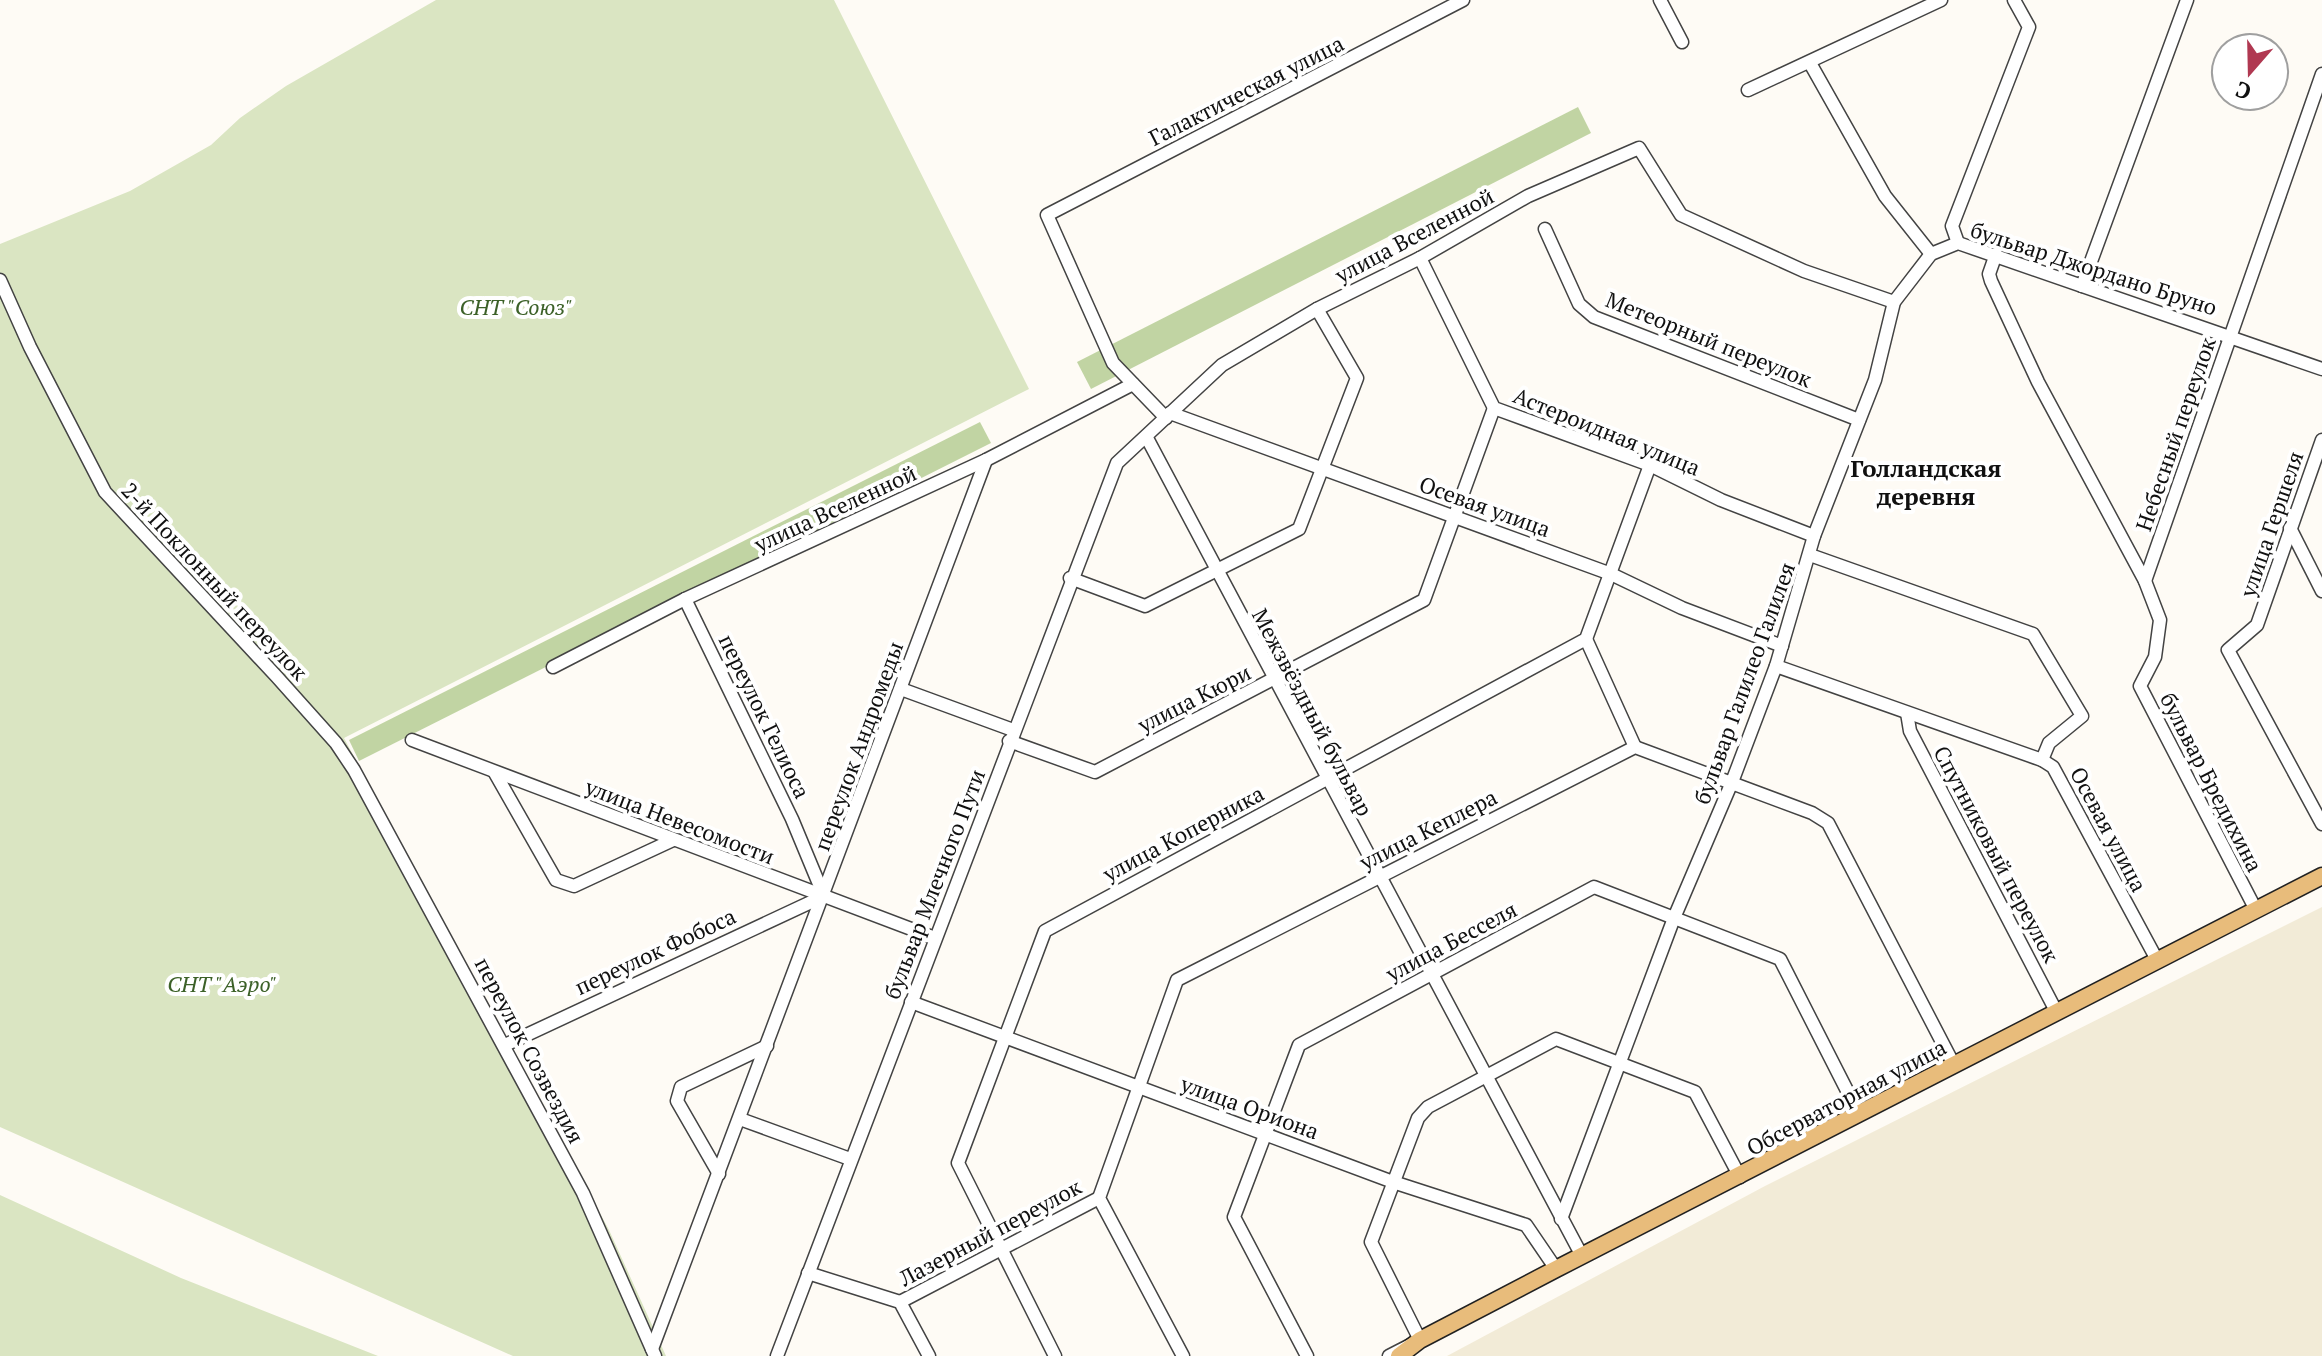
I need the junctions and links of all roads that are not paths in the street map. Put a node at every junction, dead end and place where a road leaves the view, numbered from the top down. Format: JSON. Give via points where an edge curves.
{"nodes":[{"id":1,"x":1463,"y":0,"type":"edge"},
{"id":2,"x":1660,"y":0,"type":"edge"},
{"id":3,"x":1941,"y":0,"type":"edge"},
{"id":4,"x":2014,"y":0,"type":"edge"},
{"id":5,"x":2187,"y":0,"type":"edge"},
{"id":6,"x":1682,"y":42,"type":"dead end"},
{"id":7,"x":1810,"y":63,"type":"junction"},
{"id":8,"x":2322,"y":74,"type":"edge"},
{"id":9,"x":1748,"y":90,"type":"dead end"},
{"id":10,"x":1545,"y":229,"type":"dead end"},
{"id":11,"x":1958,"y":243,"type":"junction"},
{"id":12,"x":1931,"y":254,"type":"junction"},
{"id":13,"x":1996,"y":254,"type":"junction"},
{"id":14,"x":1420,"y":258,"type":"junction"},
{"id":15,"x":0,"y":280,"type":"edge"},
{"id":16,"x":2082,"y":286,"type":"junction"},
{"id":17,"x":1894,"y":302,"type":"junction"},
{"id":18,"x":1317,"y":309,"type":"junction"},
{"id":19,"x":2231,"y":335,"type":"junction"},
{"id":20,"x":2322,"y":369,"type":"edge"},
{"id":21,"x":1133,"y":384,"type":"junction"},
{"id":22,"x":1494,"y":408,"type":"junction"},
{"id":23,"x":1168,"y":415,"type":"junction"},
{"id":24,"x":1859,"y":420,"type":"junction"},
{"id":25,"x":1147,"y":438,"type":"junction"},
{"id":26,"x":2322,"y":440,"type":"edge"},
{"id":27,"x":986,"y":460,"type":"junction"},
{"id":28,"x":1650,"y":465,"type":"junction"},
{"id":29,"x":1323,"y":467,"type":"junction"},
{"id":30,"x":1455,"y":516,"type":"junction"},
{"id":31,"x":2290,"y":528,"type":"junction"},
{"id":32,"x":1814,"y":536,"type":"junction"},
{"id":33,"x":1810,"y":555,"type":"junction"},
{"id":34,"x":1215,"y":572,"type":"junction"},
{"id":35,"x":1611,"y":574,"type":"junction"},
{"id":36,"x":1070,"y":578,"type":"junction"},
{"id":37,"x":2145,"y":581,"type":"junction"},
{"id":38,"x":2322,"y":591,"type":"edge"},
{"id":39,"x":685,"y":599,"type":"junction"},
{"id":40,"x":1586,"y":639,"type":"junction"},
{"id":41,"x":1782,"y":646,"type":"junction"},
{"id":42,"x":1776,"y":666,"type":"junction"},
{"id":43,"x":553,"y":667,"type":"dead end"},
{"id":44,"x":1273,"y":680,"type":"junction"},
{"id":45,"x":901,"y":689,"type":"junction"},
{"id":46,"x":1907,"y":713,"type":"junction"},
{"id":47,"x":1011,"y":735,"type":"junction"},
{"id":48,"x":412,"y":740,"type":"dead end"},
{"id":49,"x":1635,"y":747,"type":"junction"},
{"id":50,"x":2042,"y":760,"type":"junction"},
{"id":51,"x":354,"y":770,"type":"joint"},
{"id":52,"x":495,"y":773,"type":"junction"},
{"id":53,"x":1326,"y":779,"type":"junction"},
{"id":54,"x":1732,"y":782,"type":"junction"},
{"id":55,"x":2322,"y":824,"type":"edge"},
{"id":56,"x":673,"y":840,"type":"junction"},
{"id":57,"x":2322,"y":876,"type":"edge"},
{"id":58,"x":1378,"y":877,"type":"junction"},
{"id":59,"x":824,"y":896,"type":"junction"},
{"id":60,"x":2256,"y":910,"type":"junction"},
{"id":61,"x":1674,"y":918,"type":"junction"},
{"id":62,"x":935,"y":938,"type":"junction"},
{"id":63,"x":2156,"y":958,"type":"junction"},
{"id":64,"x":1431,"y":975,"type":"junction"},
{"id":65,"x":911,"y":1002,"type":"junction"},
{"id":66,"x":2056,"y":1011,"type":"junction"},
{"id":67,"x":1005,"y":1037,"type":"junction"},
{"id":68,"x":505,"y":1045,"type":"junction"},
{"id":69,"x":767,"y":1046,"type":"junction"},
{"id":70,"x":1620,"y":1064,"type":"junction"},
{"id":71,"x":1954,"y":1065,"type":"junction"},
{"id":72,"x":1484,"y":1076,"type":"junction"},
{"id":73,"x":1139,"y":1087,"type":"junction"},
{"id":74,"x":1859,"y":1114,"type":"junction"},
{"id":75,"x":740,"y":1119,"type":"junction"},
{"id":76,"x":1265,"y":1134,"type":"junction"},
{"id":77,"x":850,"y":1159,"type":"junction"},
{"id":78,"x":719,"y":1174,"type":"junction"},
{"id":79,"x":1740,"y":1177,"type":"junction"},
{"id":80,"x":1393,"y":1182,"type":"junction"},
{"id":81,"x":1099,"y":1198,"type":"junction"},
{"id":82,"x":1561,"y":1219,"type":"junction"},
{"id":83,"x":1002,"y":1249,"type":"junction"},
{"id":84,"x":1582,"y":1256,"type":"junction"},
{"id":85,"x":1556,"y":1269,"type":"junction"},
{"id":86,"x":808,"y":1273,"type":"junction"},
{"id":87,"x":900,"y":1302,"type":"junction"},
{"id":88,"x":1420,"y":1340,"type":"junction"},
{"id":89,"x":654,"y":1352,"type":"edge"},
{"id":90,"x":777,"y":1356,"type":"edge"},
{"id":91,"x":929,"y":1356,"type":"edge"},
{"id":92,"x":1055,"y":1356,"type":"edge"},
{"id":93,"x":1183,"y":1356,"type":"edge"},
{"id":94,"x":1307,"y":1356,"type":"edge"},
{"id":95,"x":1389,"y":1356,"type":"edge"},
{"id":96,"x":1399,"y":1356,"type":"edge"}],
"edges":[{"from":1,"to":21,"type":"street","name":"Галактическая улица","via":[[1047,215],[1113,363]]},
{"from":2,"to":6,"type":"street"},
{"from":3,"to":7,"type":"street"},
{"from":4,"to":11,"type":"street","via":[[2029,27],[1952,226]]},
{"from":5,"to":16,"type":"street"},
{"from":7,"to":9,"type":"street"},
{"from":7,"to":12,"type":"street","via":[[1885,196]]},
{"from":8,"to":19,"type":"street","name":"Небесный переулок"},
{"from":10,"to":24,"type":"street","name":"Метеорный переулок","via":[[1579,304],[1594,317]]},
{"from":11,"to":12,"type":"street","name":"бульвар Джордано Бруно"},
{"from":11,"to":13,"type":"street","name":"бульвар Джордано Бруно"},
{"from":12,"to":17,"type":"street","name":"бульвар Галилео Галилея"},
{"from":13,"to":16,"type":"street","name":"бульвар Джордано Бруно"},
{"from":13,"to":37,"type":"street","name":"бульвар Бредихина","via":[[1991,281],[2038,382]]},
{"from":14,"to":17,"type":"street","name":"улица Вселенной","via":[[1528,196],[1639,148],[1681,215],[1804,271]]},
{"from":14,"to":18,"type":"street","name":"улица Вселенной"},
{"from":14,"to":22,"type":"street","name":"Астероидная улица"},
{"from":15,"to":51,"type":"street","name":"2-й Поклонный переулок","via":[[105,492],[277,677]]},
{"from":16,"to":19,"type":"street","name":"бульвар Джордано Бруно"},
{"from":17,"to":24,"type":"street","name":"бульвар Галилео Галилея"},
{"from":18,"to":23,"type":"street","name":"улица Вселенной","via":[[1222,365]]},
{"from":18,"to":29,"type":"street","via":[[1357,378]]},
{"from":19,"to":20,"type":"street","name":"бульвар Джордано Бруно"},
{"from":19,"to":37,"type":"street","name":"Небесный переулок"},
{"from":21,"to":23,"type":"street"},
{"from":21,"to":27,"type":"street","name":"улица Вселенной"},
{"from":22,"to":28,"type":"street","name":"Астероидная улица"},
{"from":22,"to":30,"type":"street","name":"улица Кюри"},
{"from":23,"to":25,"type":"street","name":"улица Вселенной"},
{"from":23,"to":29,"type":"street","name":"Осевая улица"},
{"from":24,"to":32,"type":"street","name":"бульвар Галилео Галилея"},
{"from":25,"to":34,"type":"street","name":"Межзвёздный бульвар"},
{"from":25,"to":36,"type":"street","name":"бульвар Млечного Пути","via":[[1117,463]]},
{"from":26,"to":31,"type":"street","name":"улица Гершеля"},
{"from":27,"to":39,"type":"street","name":"улица Вселенной"},
{"from":27,"to":45,"type":"street","name":"переулок Андромеды"},
{"from":28,"to":32,"type":"street","name":"Астероидная улица"},
{"from":28,"to":35,"type":"street"},
{"from":29,"to":30,"type":"street","name":"Осевая улица"},
{"from":29,"to":34,"type":"street","via":[[1299,529]]},
{"from":30,"to":35,"type":"street","name":"Осевая улица"},
{"from":30,"to":44,"type":"street","name":"улица Кюри","via":[[1424,600]]},
{"from":31,"to":38,"type":"street"},
{"from":31,"to":55,"type":"street","name":"улица Гершеля","via":[[2257,625],[2228,650]]},
{"from":32,"to":33,"type":"street","name":"бульвар Галилео Галилея"},
{"from":33,"to":41,"type":"street","name":"бульвар Галилео Галилея"},
{"from":33,"to":50,"type":"street","via":[[2033,634],[2082,716],[2049,743]]},
{"from":34,"to":36,"type":"street","via":[[1145,606]]},
{"from":34,"to":44,"type":"street","name":"Межзвёздный бульвар"},
{"from":35,"to":40,"type":"street"},
{"from":35,"to":41,"type":"street","name":"Осевая улица"},
{"from":36,"to":47,"type":"street","name":"бульвар Млечного Пути"},
{"from":37,"to":60,"type":"street","name":"бульвар Бредихина","via":[[2160,620],[2155,657],[2140,686]]},
{"from":39,"to":43,"type":"street","name":"улица Вселенной"},
{"from":39,"to":59,"type":"street","name":"переулок Гелиоса"},
{"from":40,"to":49,"type":"street"},
{"from":40,"to":53,"type":"street","name":"улица Коперника"},
{"from":41,"to":42,"type":"street","name":"бульвар Галилео Галилея"},
{"from":42,"to":46,"type":"street","name":"Осевая улица"},
{"from":42,"to":54,"type":"street","name":"бульвар Галилео Галилея"},
{"from":44,"to":47,"type":"street","name":"улица Кюри","via":[[1095,772]]},
{"from":44,"to":53,"type":"street","name":"Межзвёздный бульвар"},
{"from":45,"to":47,"type":"street","name":"улица Кюри"},
{"from":45,"to":59,"type":"street","name":"переулок Андромеды"},
{"from":46,"to":50,"type":"street","name":"Осевая улица"},
{"from":46,"to":66,"type":"street","name":"Спутниковый переулок","via":[[1910,731]]},
{"from":47,"to":62,"type":"street","name":"бульвар Млечного Пути"},
{"from":48,"to":52,"type":"street","name":"улица Невесомости"},
{"from":49,"to":54,"type":"street"},
{"from":49,"to":58,"type":"street","name":"улица Кеплера"},
{"from":50,"to":63,"type":"street","name":"Осевая улица","via":[[2053,767]]},
{"from":51,"to":68,"type":"street","name":"переулок Созвездия"},
{"from":52,"to":56,"type":"street","name":"улица Невесомости"},
{"from":52,"to":56,"type":"street","via":[[556,880],[574,886]]},
{"from":53,"to":58,"type":"street","name":"Межзвёздный бульвар"},
{"from":53,"to":67,"type":"street","name":"улица Коперника","via":[[1045,931]]},
{"from":54,"to":61,"type":"street","name":"бульвар Галилео Галилея"},
{"from":54,"to":71,"type":"street","via":[[1828,823]]},
{"from":56,"to":59,"type":"street","name":"улица Невесомости"},
{"from":57,"to":60,"type":"main road","name":"Обсерваторная улица"},
{"from":58,"to":64,"type":"street","name":"Межзвёздный бульвар"},
{"from":58,"to":73,"type":"street","name":"улица Кеплера","via":[[1177,980]]},
{"from":59,"to":62,"type":"street","name":"улица Невесомости"},
{"from":59,"to":68,"type":"street","name":"переулок Фобоса"},
{"from":59,"to":69,"type":"street","name":"переулок Андромеды"},
{"from":60,"to":63,"type":"main road","name":"Обсерваторная улица"},
{"from":61,"to":64,"type":"street","name":"улица Бесселя","via":[[1594,887]]},
{"from":61,"to":70,"type":"street","name":"бульвар Галилео Галилея"},
{"from":61,"to":74,"type":"street","name":"улица Бесселя","via":[[1780,959]]},
{"from":62,"to":65,"type":"street","name":"бульвар Млечного Пути"},
{"from":63,"to":66,"type":"main road","name":"Обсерваторная улица"},
{"from":64,"to":72,"type":"street","name":"Межзвёздный бульвар"},
{"from":64,"to":76,"type":"street","name":"улица Бесселя","via":[[1299,1045]]},
{"from":65,"to":67,"type":"street","name":"улица Ориона"},
{"from":65,"to":77,"type":"street","name":"бульвар Млечного Пути"},
{"from":66,"to":71,"type":"main road","name":"Обсерваторная улица"},
{"from":67,"to":73,"type":"street","name":"улица Ориона"},
{"from":67,"to":83,"type":"street","name":"улица Коперника","via":[[958,1163]]},
{"from":68,"to":89,"type":"street","name":"переулок Созвездия","via":[[583,1193]]},
{"from":69,"to":75,"type":"street","name":"переулок Андромеды"},
{"from":69,"to":78,"type":"street","via":[[681,1087],[677,1101]]},
{"from":70,"to":72,"type":"street","via":[[1556,1039]]},
{"from":70,"to":79,"type":"street","via":[[1695,1092]]},
{"from":70,"to":82,"type":"street","name":"бульвар Галилео Галилея"},
{"from":71,"to":74,"type":"main road","name":"Обсерваторная улица"},
{"from":72,"to":80,"type":"street","via":[[1418,1118]]},
{"from":72,"to":82,"type":"street","name":"Межзвёздный бульвар"},
{"from":73,"to":76,"type":"street","name":"улица Ориона"},
{"from":73,"to":81,"type":"street","name":"улица Кеплера"},
{"from":74,"to":79,"type":"main road","name":"Обсерваторная улица"},
{"from":75,"to":77,"type":"street"},
{"from":75,"to":78,"type":"street","name":"переулок Андромеды"},
{"from":76,"to":80,"type":"street","name":"улица Ориона"},
{"from":76,"to":94,"type":"street","name":"улица Бесселя","via":[[1234,1217]]},
{"from":77,"to":86,"type":"street","name":"бульвар Млечного Пути"},
{"from":78,"to":89,"type":"street","name":"переулок Андромеды"},
{"from":79,"to":84,"type":"main road","name":"Обсерваторная улица"},
{"from":80,"to":85,"type":"street","name":"улица Ориона","via":[[1526,1225]]},
{"from":80,"to":88,"type":"street","via":[[1372,1250]]},
{"from":81,"to":83,"type":"street","name":"Лазерный переулок"},
{"from":81,"to":93,"type":"street"},
{"from":82,"to":84,"type":"street","name":"Межзвёздный бульвар"},
{"from":83,"to":87,"type":"street","name":"Лазерный переулок"},
{"from":83,"to":92,"type":"street","name":"улица Коперника"},
{"from":84,"to":85,"type":"main road","name":"Обсерваторная улица"},
{"from":85,"to":88,"type":"main road","name":"Обсерваторная улица"},
{"from":86,"to":87,"type":"street"},
{"from":86,"to":90,"type":"street","name":"бульвар Млечного Пути"},
{"from":87,"to":91,"type":"street"},
{"from":88,"to":95,"type":"street","name":"Обсерваторная улица"},
{"from":88,"to":96,"type":"main road"}]}
